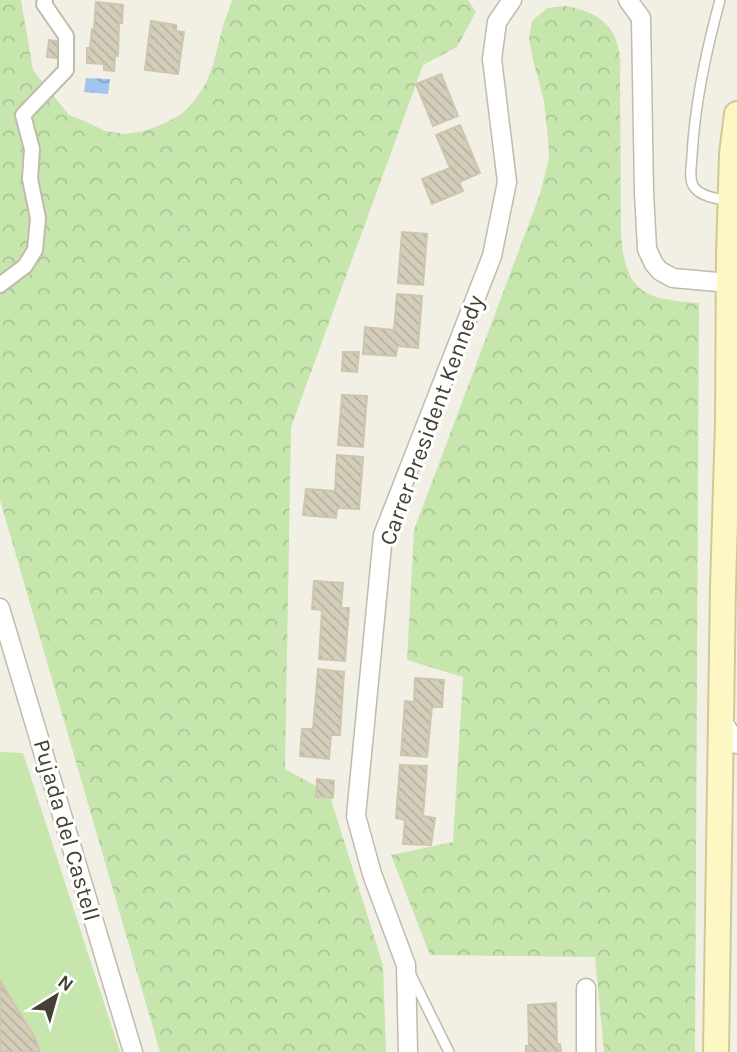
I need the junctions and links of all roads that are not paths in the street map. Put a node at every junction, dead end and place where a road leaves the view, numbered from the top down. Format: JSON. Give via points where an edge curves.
{"nodes":[{"id":1,"x":45,"y":0,"type":"edge"},
{"id":2,"x":512,"y":0,"type":"edge"},
{"id":3,"x":628,"y":0,"type":"edge"},
{"id":4,"x":720,"y":0,"type":"edge"},
{"id":5,"x":641,"y":9,"type":"edge"},
{"id":6,"x":737,"y":114,"type":"edge"},
{"id":7,"x":731,"y":200,"type":"junction"},
{"id":8,"x":733,"y":256,"type":"edge"},
{"id":9,"x":729,"y":283,"type":"junction"},
{"id":10,"x":0,"y":285,"type":"edge"},
{"id":11,"x":732,"y":423,"type":"edge"},
{"id":12,"x":732,"y":449,"type":"edge"},
{"id":13,"x":730,"y":586,"type":"edge"},
{"id":14,"x":0,"y":608,"type":"edge"},
{"id":15,"x":721,"y":719,"type":"junction"},
{"id":16,"x":737,"y":744,"type":"edge"},
{"id":17,"x":406,"y":965,"type":"junction"},
{"id":18,"x":586,"y":988,"type":"dead end"},
{"id":19,"x":132,"y":1052,"type":"edge"},
{"id":20,"x":408,"y":1052,"type":"edge"},
{"id":21,"x":449,"y":1052,"type":"edge"},
{"id":22,"x":586,"y":1052,"type":"edge"},
{"id":23,"x":716,"y":1052,"type":"edge"}],
"edges":[{"from":1,"to":10,"type":"street","via":[[66,36],[66,70],[23,115],[32,149],[35,250],[25,266]]},
{"from":2,"to":17,"type":"street","name":"Carrer President Kennedy","via":[[498,22],[492,59],[507,182],[492,256],[383,535],[356,816]]},
{"from":3,"to":5,"type":"street"},
{"from":4,"to":7,"type":"lane","via":[[699,89],[691,180],[700,192]]},
{"from":5,"to":9,"type":"street","via":[[647,249],[660,271],[673,278]]},
{"from":6,"to":7,"type":"main road"},
{"from":7,"to":8,"type":"main road"},
{"from":8,"to":9,"type":"main road"},
{"from":9,"to":11,"type":"main road"},
{"from":11,"to":12,"type":"main road"},
{"from":12,"to":13,"type":"main road"},
{"from":13,"to":15,"type":"main road"},
{"from":14,"to":19,"type":"street","name":"Pujada del Castell"},
{"from":15,"to":16,"type":"street"},
{"from":15,"to":23,"type":"main road"},
{"from":17,"to":20,"type":"street","name":"Carrer President Kennedy"},
{"from":17,"to":21,"type":"lane"},
{"from":18,"to":22,"type":"street"}]}
